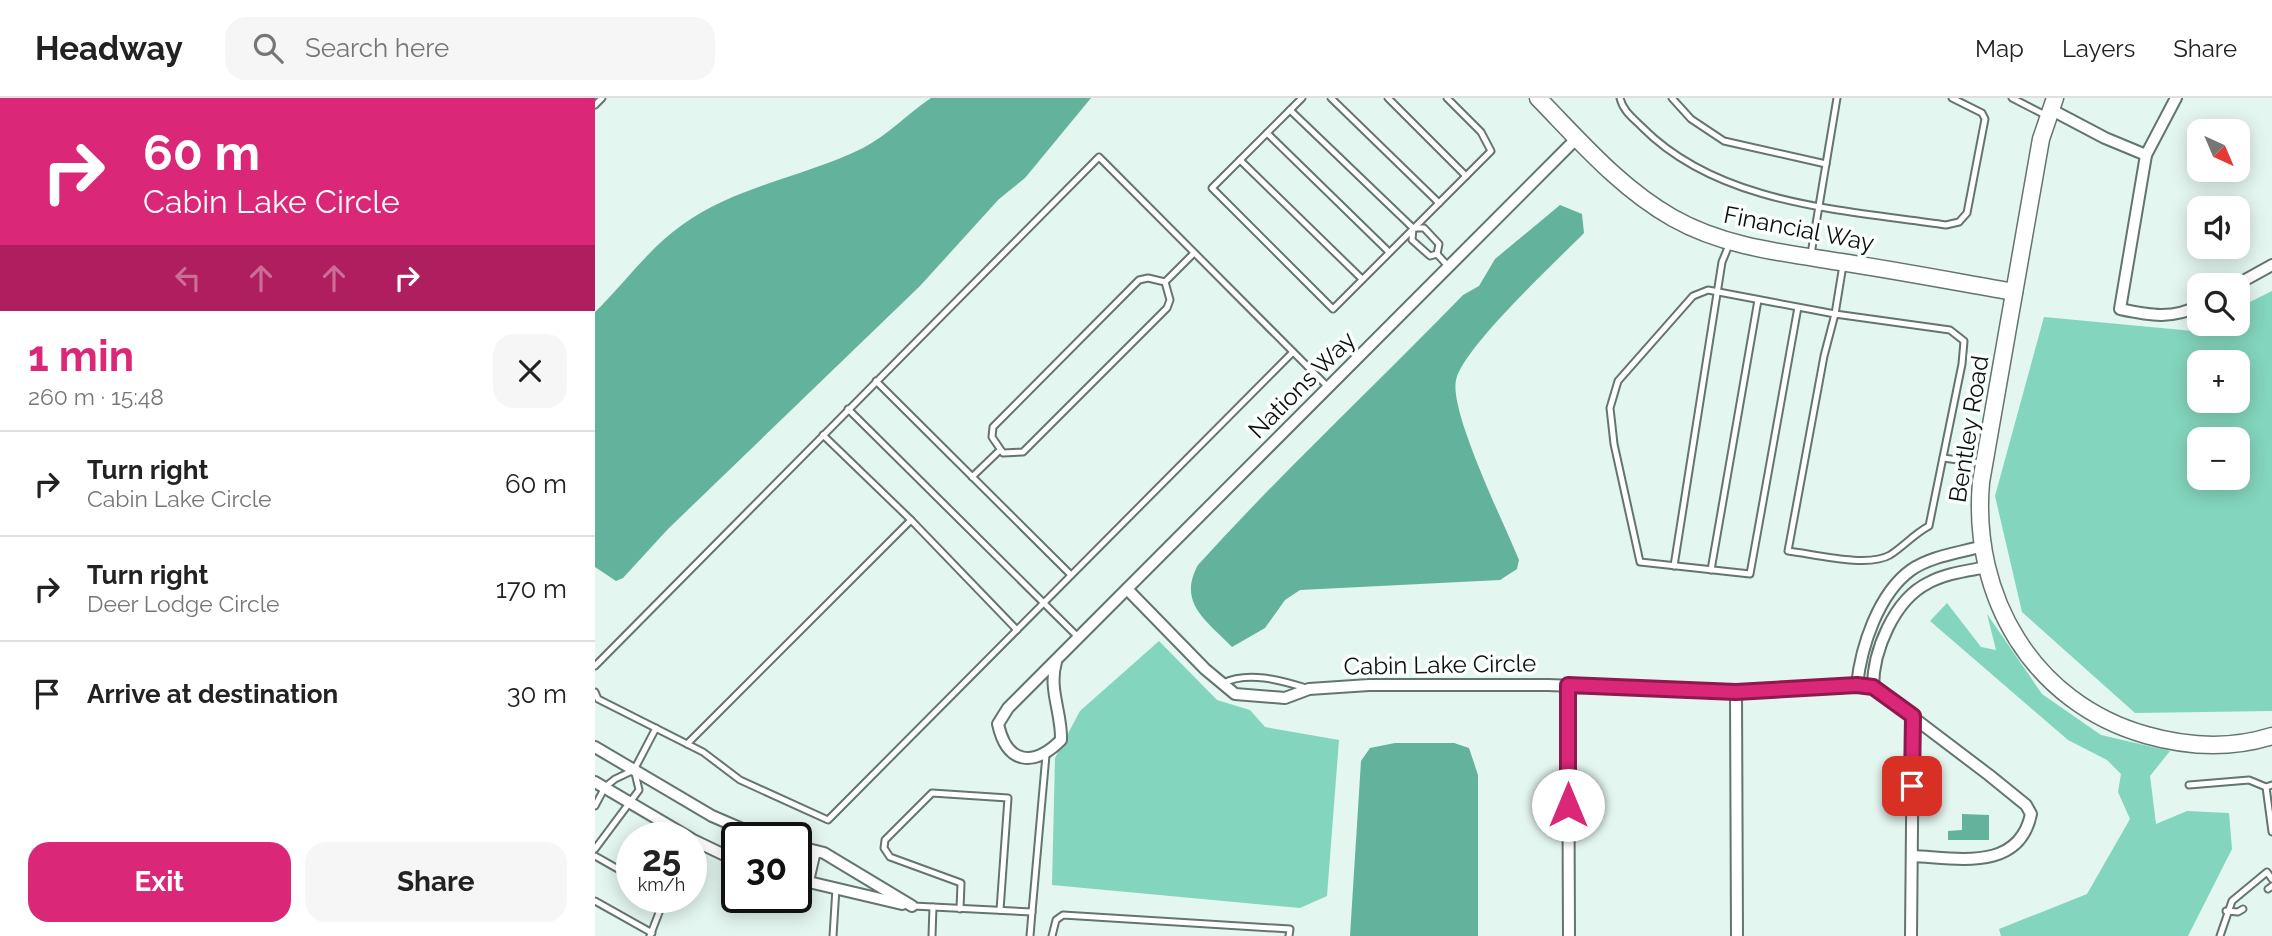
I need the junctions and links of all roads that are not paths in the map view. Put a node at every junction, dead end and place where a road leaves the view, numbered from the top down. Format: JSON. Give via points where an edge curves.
{"nodes":[{"id":1,"x":602,"y":98,"type":"edge"},
{"id":2,"x":1302,"y":98,"type":"edge"},
{"id":3,"x":1331,"y":98,"type":"edge"},
{"id":4,"x":1388,"y":98,"type":"edge"},
{"id":5,"x":1447,"y":98,"type":"edge"},
{"id":6,"x":1538,"y":98,"type":"edge"},
{"id":7,"x":1621,"y":98,"type":"edge"},
{"id":8,"x":1672,"y":98,"type":"edge"},
{"id":9,"x":1837,"y":98,"type":"edge"},
{"id":10,"x":1952,"y":98,"type":"edge"},
{"id":11,"x":2013,"y":98,"type":"edge"},
{"id":12,"x":2176,"y":98,"type":"edge"},
{"id":13,"x":595,"y":105,"type":"edge"},
{"id":14,"x":2051,"y":108,"type":"edge"},
{"id":15,"x":1290,"y":110,"type":"junction"},
{"id":16,"x":1267,"y":133,"type":"junction"},
{"id":17,"x":1577,"y":138,"type":"junction"},
{"id":18,"x":2146,"y":155,"type":"junction"},
{"id":19,"x":1240,"y":160,"type":"junction"},
{"id":20,"x":1826,"y":164,"type":"junction"},
{"id":21,"x":1466,"y":176,"type":"junction"},
{"id":22,"x":1439,"y":203,"type":"junction"},
{"id":23,"x":1820,"y":205,"type":"junction"},
{"id":24,"x":1413,"y":228,"type":"junction"},
{"id":25,"x":1730,"y":242,"type":"junction"},
{"id":26,"x":1389,"y":252,"type":"junction"},
{"id":27,"x":1194,"y":253,"type":"junction"},
{"id":28,"x":1437,"y":254,"type":"junction"},
{"id":29,"x":1811,"y":257,"type":"junction"},
{"id":30,"x":1843,"y":262,"type":"junction"},
{"id":31,"x":2272,"y":265,"type":"edge"},
{"id":32,"x":1450,"y":267,"type":"junction"},
{"id":33,"x":2250,"y":277,"type":"edge"},
{"id":34,"x":1362,"y":279,"type":"junction"},
{"id":35,"x":1165,"y":282,"type":"junction"},
{"id":36,"x":2014,"y":292,"type":"junction"},
{"id":37,"x":1719,"y":294,"type":"junction"},
{"id":38,"x":1758,"y":300,"type":"junction"},
{"id":39,"x":1798,"y":307,"type":"junction"},
{"id":40,"x":2187,"y":311,"type":"edge"},
{"id":41,"x":1835,"y":314,"type":"junction"},
{"id":42,"x":1293,"y":352,"type":"junction"},
{"id":43,"x":876,"y":381,"type":"junction"},
{"id":44,"x":1329,"y":388,"type":"junction"},
{"id":45,"x":848,"y":409,"type":"junction"},
{"id":46,"x":823,"y":435,"type":"junction"},
{"id":47,"x":1000,"y":450,"type":"junction"},
{"id":48,"x":1943,"y":458,"type":"junction"},
{"id":49,"x":1984,"y":463,"type":"junction"},
{"id":50,"x":972,"y":477,"type":"junction"},
{"id":51,"x":911,"y":520,"type":"junction"},
{"id":52,"x":1983,"y":546,"type":"junction"},
{"id":53,"x":1675,"y":566,"type":"junction"},
{"id":54,"x":1987,"y":567,"type":"junction"},
{"id":55,"x":1711,"y":570,"type":"junction"},
{"id":56,"x":1071,"y":575,"type":"junction"},
{"id":57,"x":1127,"y":589,"type":"junction"},
{"id":58,"x":1044,"y":602,"type":"junction"},
{"id":59,"x":1017,"y":630,"type":"junction"},
{"id":60,"x":1079,"y":638,"type":"junction"},
{"id":61,"x":1056,"y":662,"type":"junction"},
{"id":62,"x":595,"y":666,"type":"edge"},
{"id":63,"x":1223,"y":682,"type":"junction"},
{"id":64,"x":1568,"y":685,"type":"junction"},
{"id":65,"x":1857,"y":685,"type":"junction"},
{"id":66,"x":1873,"y":687,"type":"junction"},
{"id":67,"x":1309,"y":689,"type":"junction"},
{"id":68,"x":595,"y":692,"type":"edge"},
{"id":69,"x":1736,"y":692,"type":"junction"},
{"id":70,"x":1913,"y":716,"type":"junction"},
{"id":71,"x":656,"y":728,"type":"junction"},
{"id":72,"x":2272,"y":736,"type":"edge"},
{"id":73,"x":687,"y":744,"type":"junction"},
{"id":74,"x":595,"y":747,"type":"edge"},
{"id":75,"x":1046,"y":755,"type":"junction"},
{"id":76,"x":634,"y":770,"type":"junction"},
{"id":77,"x":600,"y":785,"type":"edge"},
{"id":78,"x":2189,"y":785,"type":"dead end"},
{"id":79,"x":2269,"y":786,"type":"edge"},
{"id":80,"x":631,"y":802,"type":"junction"},
{"id":81,"x":595,"y":806,"type":"edge"},
{"id":82,"x":663,"y":822,"type":"edge"},
{"id":83,"x":726,"y":822,"type":"edge"},
{"id":84,"x":2272,"y":832,"type":"edge"},
{"id":85,"x":595,"y":849,"type":"edge"},
{"id":86,"x":812,"y":850,"type":"edge"},
{"id":87,"x":815,"y":851,"type":"junction"},
{"id":88,"x":595,"y":856,"type":"edge"},
{"id":89,"x":1913,"y":856,"type":"junction"},
{"id":90,"x":812,"y":858,"type":"edge"},
{"id":91,"x":616,"y":868,"type":"edge"},
{"id":92,"x":2269,"y":870,"type":"edge"},
{"id":93,"x":2272,"y":879,"type":"edge"},
{"id":94,"x":812,"y":882,"type":"edge"},
{"id":95,"x":836,"y":888,"type":"junction"},
{"id":96,"x":595,"y":901,"type":"edge"},
{"id":97,"x":912,"y":906,"type":"junction"},
{"id":98,"x":933,"y":908,"type":"junction"},
{"id":99,"x":960,"y":909,"type":"junction"},
{"id":100,"x":2243,"y":909,"type":"dead end"},
{"id":101,"x":1000,"y":910,"type":"junction"},
{"id":102,"x":2226,"y":911,"type":"junction"},
{"id":103,"x":1032,"y":912,"type":"junction"},
{"id":104,"x":659,"y":913,"type":"edge"},
{"id":105,"x":651,"y":934,"type":"edge"},
{"id":106,"x":833,"y":936,"type":"edge"},
{"id":107,"x":932,"y":936,"type":"edge"},
{"id":108,"x":1030,"y":936,"type":"edge"},
{"id":109,"x":1052,"y":936,"type":"edge"},
{"id":110,"x":1289,"y":936,"type":"edge"},
{"id":111,"x":1569,"y":936,"type":"edge"},
{"id":112,"x":1737,"y":936,"type":"edge"},
{"id":113,"x":1911,"y":936,"type":"edge"},
{"id":114,"x":2220,"y":936,"type":"edge"}],
"edges":[{"from":1,"to":13,"type":"lane"},
{"from":2,"to":15,"type":"lane"},
{"from":3,"to":22,"type":"lane"},
{"from":4,"to":21,"type":"lane"},
{"from":5,"to":21,"type":"lane","via":[[1481,131],[1491,151]]},
{"from":6,"to":17,"type":"street","name":"Financial Way"},
{"from":7,"to":23,"type":"lane","via":[[1622,107],[1659,145],[1692,164],[1742,189]]},
{"from":8,"to":20,"type":"lane","via":[[1691,119],[1724,141]]},
{"from":9,"to":20,"type":"lane"},
{"from":10,"to":23,"type":"lane","via":[[1985,119],[1967,213],[1959,222],[1944,225]]},
{"from":11,"to":14,"type":"lane"},
{"from":12,"to":18,"type":"street"},
{"from":14,"to":18,"type":"street"},
{"from":14,"to":36,"type":"street","name":"Bentley Road","via":[[2041,139]]},
{"from":15,"to":16,"type":"lane"},
{"from":15,"to":24,"type":"lane"},
{"from":16,"to":19,"type":"lane"},
{"from":16,"to":26,"type":"lane"},
{"from":17,"to":25,"type":"street","name":"Financial Way","via":[[1640,197],[1674,219]]},
{"from":17,"to":32,"type":"street","name":"Nations Way"},
{"from":18,"to":40,"type":"street","via":[[2120,309],[2162,316]]},
{"from":19,"to":34,"type":"lane"},
{"from":19,"to":34,"type":"lane","via":[[1212,188],[1333,309]]},
{"from":20,"to":23,"type":"lane"},
{"from":21,"to":22,"type":"lane"},
{"from":22,"to":24,"type":"lane"},
{"from":23,"to":29,"type":"lane"},
{"from":24,"to":26,"type":"lane"},
{"from":24,"to":28,"type":"lane","via":[[1424,228],[1439,244]]},
{"from":24,"to":28,"type":"lane","via":[[1412,240],[1430,256]]},
{"from":25,"to":29,"type":"street","name":"Financial Way"},
{"from":25,"to":37,"type":"lane","via":[[1722,262]]},
{"from":26,"to":34,"type":"lane"},
{"from":27,"to":35,"type":"lane"},
{"from":27,"to":42,"type":"lane"},
{"from":27,"to":43,"type":"lane","via":[[1098,157]]},
{"from":28,"to":32,"type":"lane"},
{"from":29,"to":30,"type":"street","name":"Financial Way"},
{"from":30,"to":36,"type":"street","name":"Financial Way"},
{"from":30,"to":41,"type":"lane"},
{"from":31,"to":33,"type":"street"},
{"from":32,"to":44,"type":"street","name":"Nations Way"},
{"from":35,"to":47,"type":"lane","via":[[1170,300],[1157,317],[1023,452]]},
{"from":35,"to":47,"type":"lane","via":[[1139,280],[993,427],[992,437]]},
{"from":36,"to":49,"type":"street","name":"Bentley Road"},
{"from":37,"to":38,"type":"lane"},
{"from":37,"to":53,"type":"lane"},
{"from":37,"to":53,"type":"lane","via":[[1708,290],[1693,296],[1618,381],[1610,408],[1640,562]]},
{"from":38,"to":39,"type":"lane"},
{"from":38,"to":55,"type":"lane"},
{"from":39,"to":41,"type":"lane"},
{"from":39,"to":55,"type":"lane","via":[[1750,574]]},
{"from":41,"to":48,"type":"lane","via":[[1950,330],[1963,341]]},
{"from":41,"to":48,"type":"lane","via":[[1788,551],[1870,561],[1890,555],[1929,526]]},
{"from":42,"to":44,"type":"lane"},
{"from":42,"to":56,"type":"lane"},
{"from":43,"to":45,"type":"lane"},
{"from":43,"to":50,"type":"lane"},
{"from":44,"to":57,"type":"street","name":"Nations Way"},
{"from":45,"to":46,"type":"lane"},
{"from":45,"to":58,"type":"lane"},
{"from":46,"to":51,"type":"lane"},
{"from":46,"to":62,"type":"lane"},
{"from":47,"to":50,"type":"lane"},
{"from":48,"to":49,"type":"lane"},
{"from":49,"to":52,"type":"street","name":"Bentley Road","via":[[1978,513]]},
{"from":50,"to":56,"type":"lane"},
{"from":51,"to":59,"type":"lane"},
{"from":51,"to":73,"type":"lane"},
{"from":52,"to":54,"type":"street","name":"Bentley Road"},
{"from":52,"to":65,"type":"street","via":[[1923,564],[1901,579],[1866,636]]},
{"from":53,"to":55,"type":"lane"},
{"from":54,"to":66,"type":"street","via":[[1954,573],[1916,590],[1882,642]]},
{"from":54,"to":72,"type":"street","name":"Bentley Road","via":[[2005,620],[2041,672],[2062,694],[2100,718],[2172,743],[2238,744]]},
{"from":56,"to":58,"type":"lane"},
{"from":57,"to":60,"type":"street","name":"Nations Way"},
{"from":57,"to":63,"type":"street","name":"Cabin Lake Circle"},
{"from":58,"to":59,"type":"lane"},
{"from":58,"to":60,"type":"lane"},
{"from":59,"to":73,"type":"lane","via":[[828,820],[740,780]]},
{"from":60,"to":61,"type":"street","name":"Nations Way"},
{"from":61,"to":75,"type":"street","via":[[1052,676],[1062,720],[1061,740]]},
{"from":61,"to":75,"type":"street","name":"Nations Way","via":[[1008,708],[998,724],[1002,743],[1016,755],[1030,760]]},
{"from":63,"to":67,"type":"lane","via":[[1237,676]]},
{"from":63,"to":67,"type":"street","name":"Cabin Lake Circle","via":[[1235,694],[1247,695],[1285,698]]},
{"from":64,"to":67,"type":"street","name":"Cabin Lake Circle"},
{"from":64,"to":69,"type":"street","name":"Cabin Lake Circle"},
{"from":64,"to":111,"type":"street"},
{"from":65,"to":66,"type":"street","name":"Cabin Lake Circle"},
{"from":65,"to":69,"type":"street","name":"Cabin Lake Circle"},
{"from":66,"to":70,"type":"street","name":"Cabin Lake Circle"},
{"from":68,"to":71,"type":"lane","via":[[598,699]]},
{"from":69,"to":112,"type":"street"},
{"from":70,"to":89,"type":"street"},
{"from":70,"to":89,"type":"street","name":"Cabin Lake Circle","via":[[2017,797],[2031,814],[2027,827],[2006,853],[1989,859]]},
{"from":71,"to":73,"type":"lane"},
{"from":71,"to":76,"type":"lane"},
{"from":74,"to":76,"type":"street"},
{"from":75,"to":103,"type":"lane"},
{"from":76,"to":77,"type":"lane"},
{"from":76,"to":80,"type":"lane","via":[[639,790]]},
{"from":76,"to":83,"type":"street"},
{"from":77,"to":80,"type":"street"},
{"from":77,"to":81,"type":"lane"},
{"from":78,"to":79,"type":"lane","via":[[2249,780]]},
{"from":79,"to":84,"type":"lane"},
{"from":80,"to":82,"type":"street"},
{"from":80,"to":85,"type":"lane"},
{"from":86,"to":87,"type":"street"},
{"from":87,"to":90,"type":"street"},
{"from":87,"to":97,"type":"street"},
{"from":88,"to":91,"type":"lane"},
{"from":89,"to":113,"type":"street"},
{"from":92,"to":93,"type":"lane"},
{"from":92,"to":102,"type":"lane"},
{"from":94,"to":95,"type":"street"},
{"from":95,"to":97,"type":"street"},
{"from":95,"to":106,"type":"lane"},
{"from":96,"to":105,"type":"lane"},
{"from":97,"to":98,"type":"lane"},
{"from":98,"to":99,"type":"lane"},
{"from":98,"to":107,"type":"lane"},
{"from":99,"to":101,"type":"lane"},
{"from":99,"to":101,"type":"lane","via":[[961,883],[890,857],[884,848],[885,840],[932,793],[1008,798]]},
{"from":100,"to":102,"type":"lane"},
{"from":101,"to":103,"type":"lane"},
{"from":102,"to":114,"type":"lane"},
{"from":103,"to":108,"type":"lane"},
{"from":104,"to":105,"type":"lane"},
{"from":109,"to":110,"type":"lane","via":[[1056,920],[1063,915],[1290,929]]}]}
